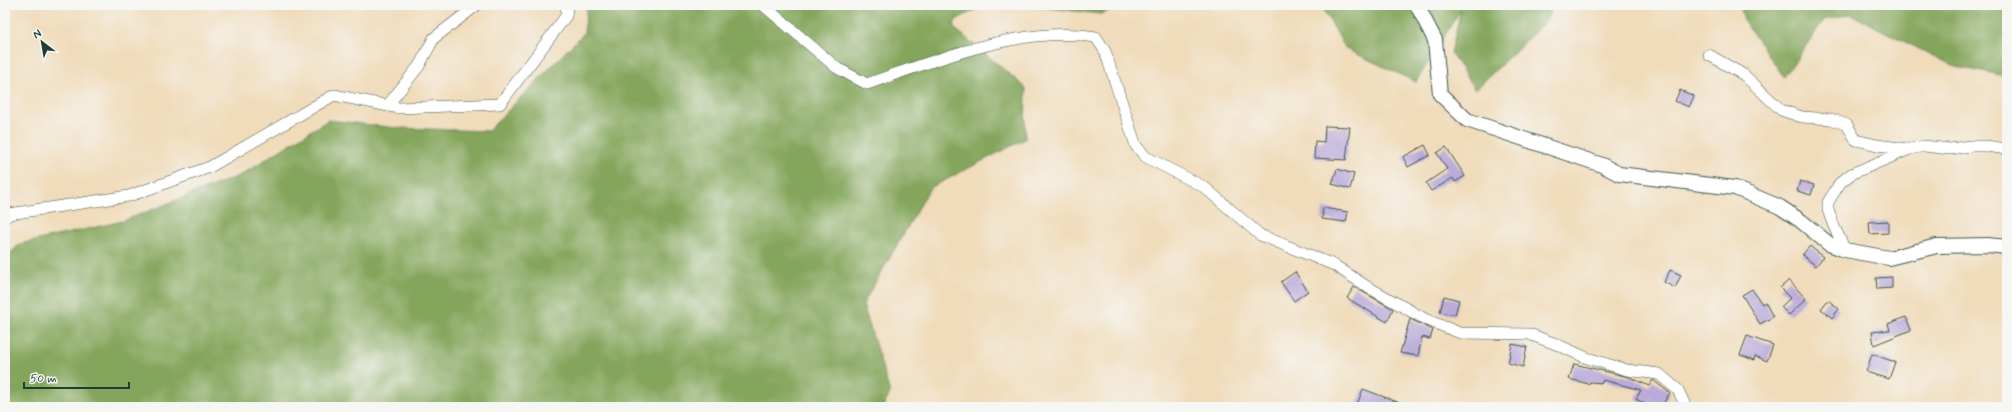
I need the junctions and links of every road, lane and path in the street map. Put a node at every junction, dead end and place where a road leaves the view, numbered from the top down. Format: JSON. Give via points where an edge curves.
{"nodes":[{"id":1,"x":477,"y":5,"type":"edge"},
{"id":2,"x":567,"y":5,"type":"edge"},
{"id":3,"x":763,"y":5,"type":"edge"},
{"id":4,"x":1417,"y":5,"type":"edge"},
{"id":5,"x":1709,"y":55,"type":"dead end"},
{"id":6,"x":386,"y":106,"type":"junction"},
{"id":7,"x":1910,"y":149,"type":"junction"},
{"id":8,"x":2007,"y":149,"type":"edge"},
{"id":9,"x":5,"y":218,"type":"edge"},
{"id":10,"x":2007,"y":247,"type":"edge"},
{"id":11,"x":1845,"y":250,"type":"junction"},
{"id":12,"x":1686,"y":407,"type":"edge"}],
"edges":[{"from":1,"to":6,"type":"street","via":[[434,38],[418,66]]},
{"from":2,"to":6,"type":"street","via":[[566,16],[500,104],[399,108]]},
{"from":3,"to":12,"type":"street","via":[[837,68],[866,84],[968,50],[1066,34],[1096,37],[1105,51],[1136,146],[1146,157],[1204,187],[1260,235],[1334,265],[1426,319],[1460,333],[1529,334],[1587,358],[1627,370],[1659,374],[1678,390]]},
{"from":4,"to":11,"type":"street","via":[[1435,40],[1440,94],[1467,120],[1619,174],[1735,188],[1780,207],[1829,244]]},
{"from":5,"to":7,"type":"street","via":[[1744,75],[1781,110],[1802,117],[1831,120],[1847,125],[1856,140]]},
{"from":6,"to":9,"type":"street","via":[[334,95],[202,169],[129,196],[9,214]]},
{"from":7,"to":8,"type":"street","via":[[1924,146],[1950,149],[1971,146]]},
{"from":7,"to":11,"type":"street","via":[[1851,174],[1832,194],[1828,210]]},
{"from":10,"to":11,"type":"street","via":[[1937,246],[1889,258]]}]}
